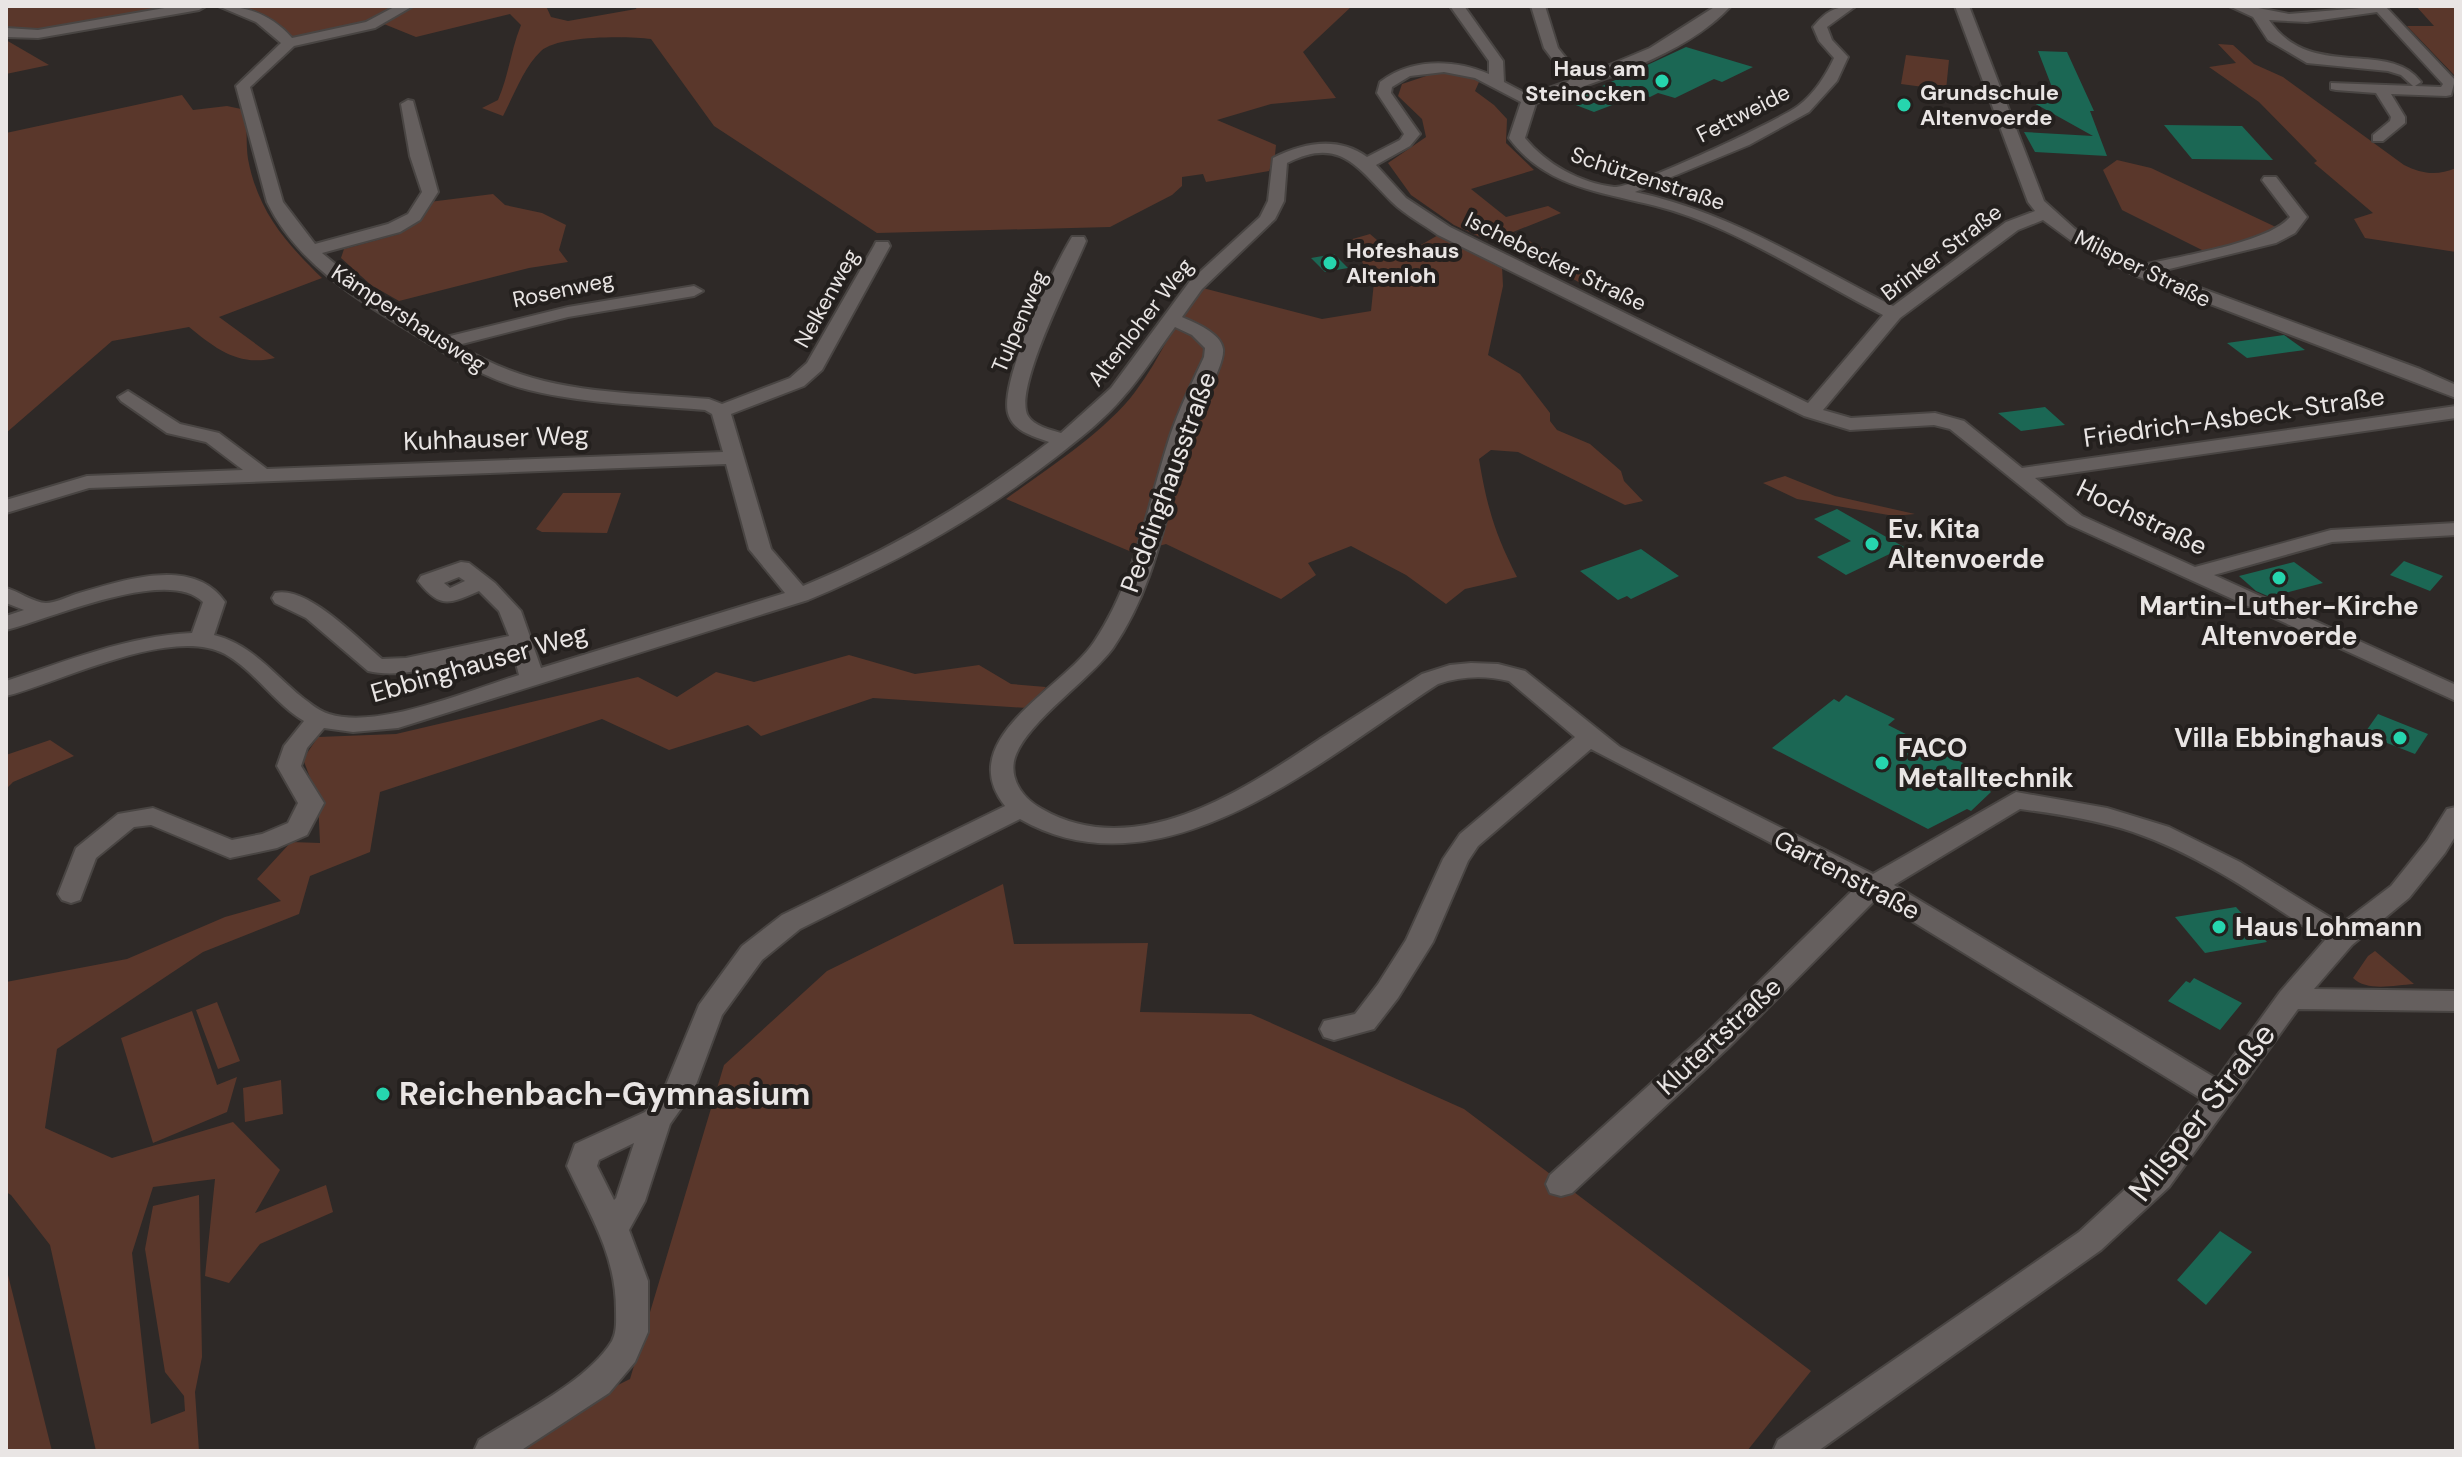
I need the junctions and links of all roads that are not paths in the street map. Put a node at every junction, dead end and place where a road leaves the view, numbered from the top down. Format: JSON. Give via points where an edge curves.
{"nodes":[{"id":1,"x":199,"y":6,"type":"edge"},
{"id":2,"x":225,"y":6,"type":"edge"},
{"id":3,"x":1457,"y":6,"type":"edge"},
{"id":4,"x":1538,"y":6,"type":"edge"},
{"id":5,"x":1724,"y":6,"type":"edge"},
{"id":6,"x":1849,"y":6,"type":"edge"},
{"id":7,"x":1962,"y":6,"type":"edge"},
{"id":8,"x":2236,"y":6,"type":"edge"},
{"id":9,"x":2379,"y":7,"type":"edge"},
{"id":10,"x":400,"y":9,"type":"edge"},
{"id":11,"x":2260,"y":17,"type":"junction"},
{"id":12,"x":6,"y":32,"type":"edge"},
{"id":13,"x":289,"y":43,"type":"junction"},
{"id":14,"x":2414,"y":82,"type":"dead end"},
{"id":15,"x":1579,"y":83,"type":"junction"},
{"id":16,"x":1497,"y":86,"type":"junction"},
{"id":17,"x":2336,"y":86,"type":"dead end"},
{"id":18,"x":2381,"y":89,"type":"junction"},
{"id":19,"x":1529,"y":100,"type":"junction"},
{"id":20,"x":408,"y":104,"type":"dead end"},
{"id":21,"x":2378,"y":138,"type":"dead end"},
{"id":22,"x":1293,"y":152,"type":"joint"},
{"id":23,"x":1366,"y":164,"type":"junction"},
{"id":24,"x":2270,"y":180,"type":"dead end"},
{"id":25,"x":1620,"y":192,"type":"junction"},
{"id":26,"x":2045,"y":213,"type":"junction"},
{"id":27,"x":1078,"y":241,"type":"dead end"},
{"id":28,"x":882,"y":246,"type":"dead end"},
{"id":29,"x":310,"y":251,"type":"junction"},
{"id":30,"x":2140,"y":271,"type":"junction"},
{"id":31,"x":694,"y":291,"type":"dead end"},
{"id":32,"x":1894,"y":314,"type":"junction"},
{"id":33,"x":1172,"y":319,"type":"junction"},
{"id":34,"x":443,"y":344,"type":"junction"},
{"id":35,"x":2456,"y":392,"type":"edge"},
{"id":36,"x":128,"y":397,"type":"dead end"},
{"id":37,"x":721,"y":411,"type":"junction"},
{"id":38,"x":1811,"y":412,"type":"junction"},
{"id":39,"x":2456,"y":412,"type":"edge"},
{"id":40,"x":1063,"y":441,"type":"junction"},
{"id":41,"x":732,"y":458,"type":"junction"},
{"id":42,"x":261,"y":474,"type":"junction"},
{"id":43,"x":2020,"y":474,"type":"junction"},
{"id":44,"x":6,"y":507,"type":"edge"},
{"id":45,"x":2456,"y":529,"type":"edge"},
{"id":46,"x":2194,"y":574,"type":"junction"},
{"id":47,"x":480,"y":583,"type":"dead end"},
{"id":48,"x":6,"y":595,"type":"edge"},
{"id":49,"x":800,"y":595,"type":"junction"},
{"id":50,"x":283,"y":598,"type":"dead end"},
{"id":51,"x":45,"y":611,"type":"junction"},
{"id":52,"x":6,"y":623,"type":"edge"},
{"id":53,"x":201,"y":640,"type":"junction"},
{"id":54,"x":520,"y":640,"type":"junction"},
{"id":55,"x":532,"y":680,"type":"junction"},
{"id":56,"x":6,"y":689,"type":"edge"},
{"id":57,"x":2456,"y":694,"type":"edge"},
{"id":58,"x":319,"y":719,"type":"junction"},
{"id":59,"x":1589,"y":737,"type":"junction"},
{"id":60,"x":1022,"y":808,"type":"junction"},
{"id":61,"x":2456,"y":815,"type":"edge"},
{"id":62,"x":1874,"y":885,"type":"junction"},
{"id":63,"x":71,"y":894,"type":"dead end"},
{"id":64,"x":2342,"y":938,"type":"junction"},
{"id":65,"x":2290,"y":999,"type":"junction"},
{"id":66,"x":2456,"y":1001,"type":"edge"},
{"id":67,"x":1334,"y":1029,"type":"dead end"},
{"id":68,"x":2221,"y":1096,"type":"junction"},
{"id":69,"x":656,"y":1120,"type":"junction"},
{"id":70,"x":1561,"y":1184,"type":"dead end"},
{"id":71,"x":614,"y":1227,"type":"junction"},
{"id":72,"x":491,"y":1451,"type":"edge"},
{"id":73,"x":1790,"y":1451,"type":"edge"}],
"edges":[{"from":1,"to":12,"type":"street","via":[[38,34]]},
{"from":2,"to":13,"type":"street","via":[[269,24]]},
{"from":3,"to":16,"type":"street","via":[[1496,61]]},
{"from":4,"to":15,"type":"street","via":[[1542,31],[1563,69]]},
{"from":5,"to":15,"type":"street","via":[[1643,60]]},
{"from":6,"to":25,"type":"street","name":"Fettweide","via":[[1820,27],[1841,57],[1832,78],[1804,109],[1744,142]]},
{"from":7,"to":26,"type":"street","name":"Milsper Straße","via":[[2036,202]]},
{"from":8,"to":11,"type":"street"},
{"from":9,"to":11,"type":"street"},
{"from":9,"to":18,"type":"street","via":[[2450,83],[2446,92]]},
{"from":10,"to":13,"type":"street","via":[[361,27]]},
{"from":11,"to":14,"type":"street","via":[[2273,37],[2312,60],[2389,67],[2406,72]]},
{"from":13,"to":29,"type":"street","name":"Kämpershausweg","via":[[243,86],[275,202]]},
{"from":15,"to":19,"type":"street"},
{"from":16,"to":19,"type":"street"},
{"from":16,"to":23,"type":"street","via":[[1483,76],[1455,69],[1414,71],[1392,79],[1384,93],[1412,134]]},
{"from":17,"to":18,"type":"street"},
{"from":18,"to":21,"type":"street","via":[[2398,117]]},
{"from":19,"to":25,"type":"street","name":"Schützenstraße","via":[[1517,138],[1526,152],[1545,168]]},
{"from":20,"to":29,"type":"street","via":[[430,192],[414,217],[394,228]]},
{"from":22,"to":23,"type":"street","name":"Ischebecker Straße","via":[[1343,151]]},
{"from":22,"to":33,"type":"street","name":"Altenloher Weg","via":[[1276,166],[1276,201],[1267,219],[1196,285]]},
{"from":23,"to":38,"type":"street","name":"Ischebecker Straße","via":[[1400,201],[1444,231]]},
{"from":24,"to":30,"type":"street","via":[[2299,217],[2289,229],[2270,239]]},
{"from":25,"to":32,"type":"street","name":"Schützenstraße","via":[[1737,230]]},
{"from":26,"to":30,"type":"street","name":"Milsper Straße"},
{"from":26,"to":32,"type":"street","name":"Brinker Straße","via":[[2012,226]]},
{"from":27,"to":40,"type":"street","name":"Tulpenweg","via":[[1015,394],[1017,415],[1025,425]]},
{"from":28,"to":37,"type":"street","name":"Nelkenweg","via":[[815,366],[797,382]]},
{"from":29,"to":34,"type":"street","name":"Kämpershausweg","via":[[357,291]]},
{"from":30,"to":35,"type":"street","name":"Milsper Straße","via":[[2209,302]]},
{"from":31,"to":34,"type":"street","name":"Rosenweg","via":[[549,315]]},
{"from":32,"to":38,"type":"street","name":"Brinker Straße"},
{"from":33,"to":40,"type":"street","name":"Altenloher Weg","via":[[1118,392]]},
{"from":33,"to":60,"type":"street","name":"Peddinghausstraße","via":[[1206,337],[1214,347],[1213,357],[1180,433],[1152,541],[1105,644],[1006,749],[1002,776],[1009,795]]},
{"from":34,"to":37,"type":"street","name":"Kämpershausweg","via":[[486,370],[531,385],[709,405]]},
{"from":36,"to":42,"type":"street","via":[[174,429],[212,437]]},
{"from":37,"to":41,"type":"street"},
{"from":38,"to":43,"type":"street","name":"Hochstraße","via":[[1850,424],[1946,420],[1968,431]]},
{"from":39,"to":43,"type":"street","name":"Friedrich-Asbeck-Straße"},
{"from":40,"to":49,"type":"street","name":"Altenloher Weg","via":[[950,522],[861,570]]},
{"from":41,"to":42,"type":"street","name":"Kuhhauser Weg"},
{"from":41,"to":49,"type":"street","via":[[760,549]]},
{"from":42,"to":44,"type":"street","name":"Kuhhauser Weg","via":[[87,482]]},
{"from":43,"to":46,"type":"street","name":"Hochstraße","via":[[2075,520]]},
{"from":45,"to":46,"type":"street","via":[[2331,536]]},
{"from":46,"to":57,"type":"street","name":"Hochstraße"},
{"from":47,"to":54,"type":"street","via":[[511,613]]},
{"from":48,"to":51,"type":"street"},
{"from":49,"to":55,"type":"street","name":"Ebbinghauser Weg"},
{"from":50,"to":54,"type":"street","via":[[314,613],[376,666],[406,665]]},
{"from":51,"to":52,"type":"street"},
{"from":51,"to":53,"type":"street","via":[[150,584],[180,582],[206,591],[214,602]]},
{"from":53,"to":56,"type":"street","name":"Ebbinghauser Weg","via":[[153,644]]},
{"from":53,"to":58,"type":"street","name":"Ebbinghauser Weg","via":[[236,650]]},
{"from":54,"to":55,"type":"street"},
{"from":55,"to":58,"type":"street","name":"Ebbinghauser Weg","via":[[390,723]]},
{"from":58,"to":63,"type":"street","via":[[296,746],[289,766],[311,803],[298,829],[268,842],[230,849],[153,816],[127,820],[85,854]]},
{"from":59,"to":60,"type":"street","name":"Gartenstraße","via":[[1517,676],[1450,672],[1430,679],[1244,799],[1183,826],[1098,833],[1059,826]]},
{"from":59,"to":62,"type":"street","name":"Gartenstraße"},
{"from":59,"to":67,"type":"street","via":[[1469,840],[1419,942],[1388,991],[1364,1022]]},
{"from":60,"to":69,"type":"street","via":[[773,934],[752,953],[709,1012],[679,1090]]},
{"from":61,"to":64,"type":"street","name":"Milsper Straße","via":[[2400,892]]},
{"from":62,"to":64,"type":"street","name":"Klutertstraße","via":[[2016,800],[2159,833],[2252,880]]},
{"from":62,"to":68,"type":"street","name":"Gartenstraße"},
{"from":62,"to":70,"type":"street","name":"Klutertstraße","via":[[1719,1039]]},
{"from":64,"to":65,"type":"street","name":"Milsper Straße"},
{"from":65,"to":66,"type":"street"},
{"from":65,"to":68,"type":"street","name":"Milsper Straße"},
{"from":68,"to":73,"type":"street","name":"Milsper Straße","via":[[2158,1178],[2090,1241]]},
{"from":69,"to":71,"type":"street","via":[[630,1201]]},
{"from":69,"to":71,"type":"street","via":[[586,1153],[586,1177]]},
{"from":71,"to":72,"type":"street","via":[[632,1281],[632,1332],[623,1352],[597,1382]]}]}
